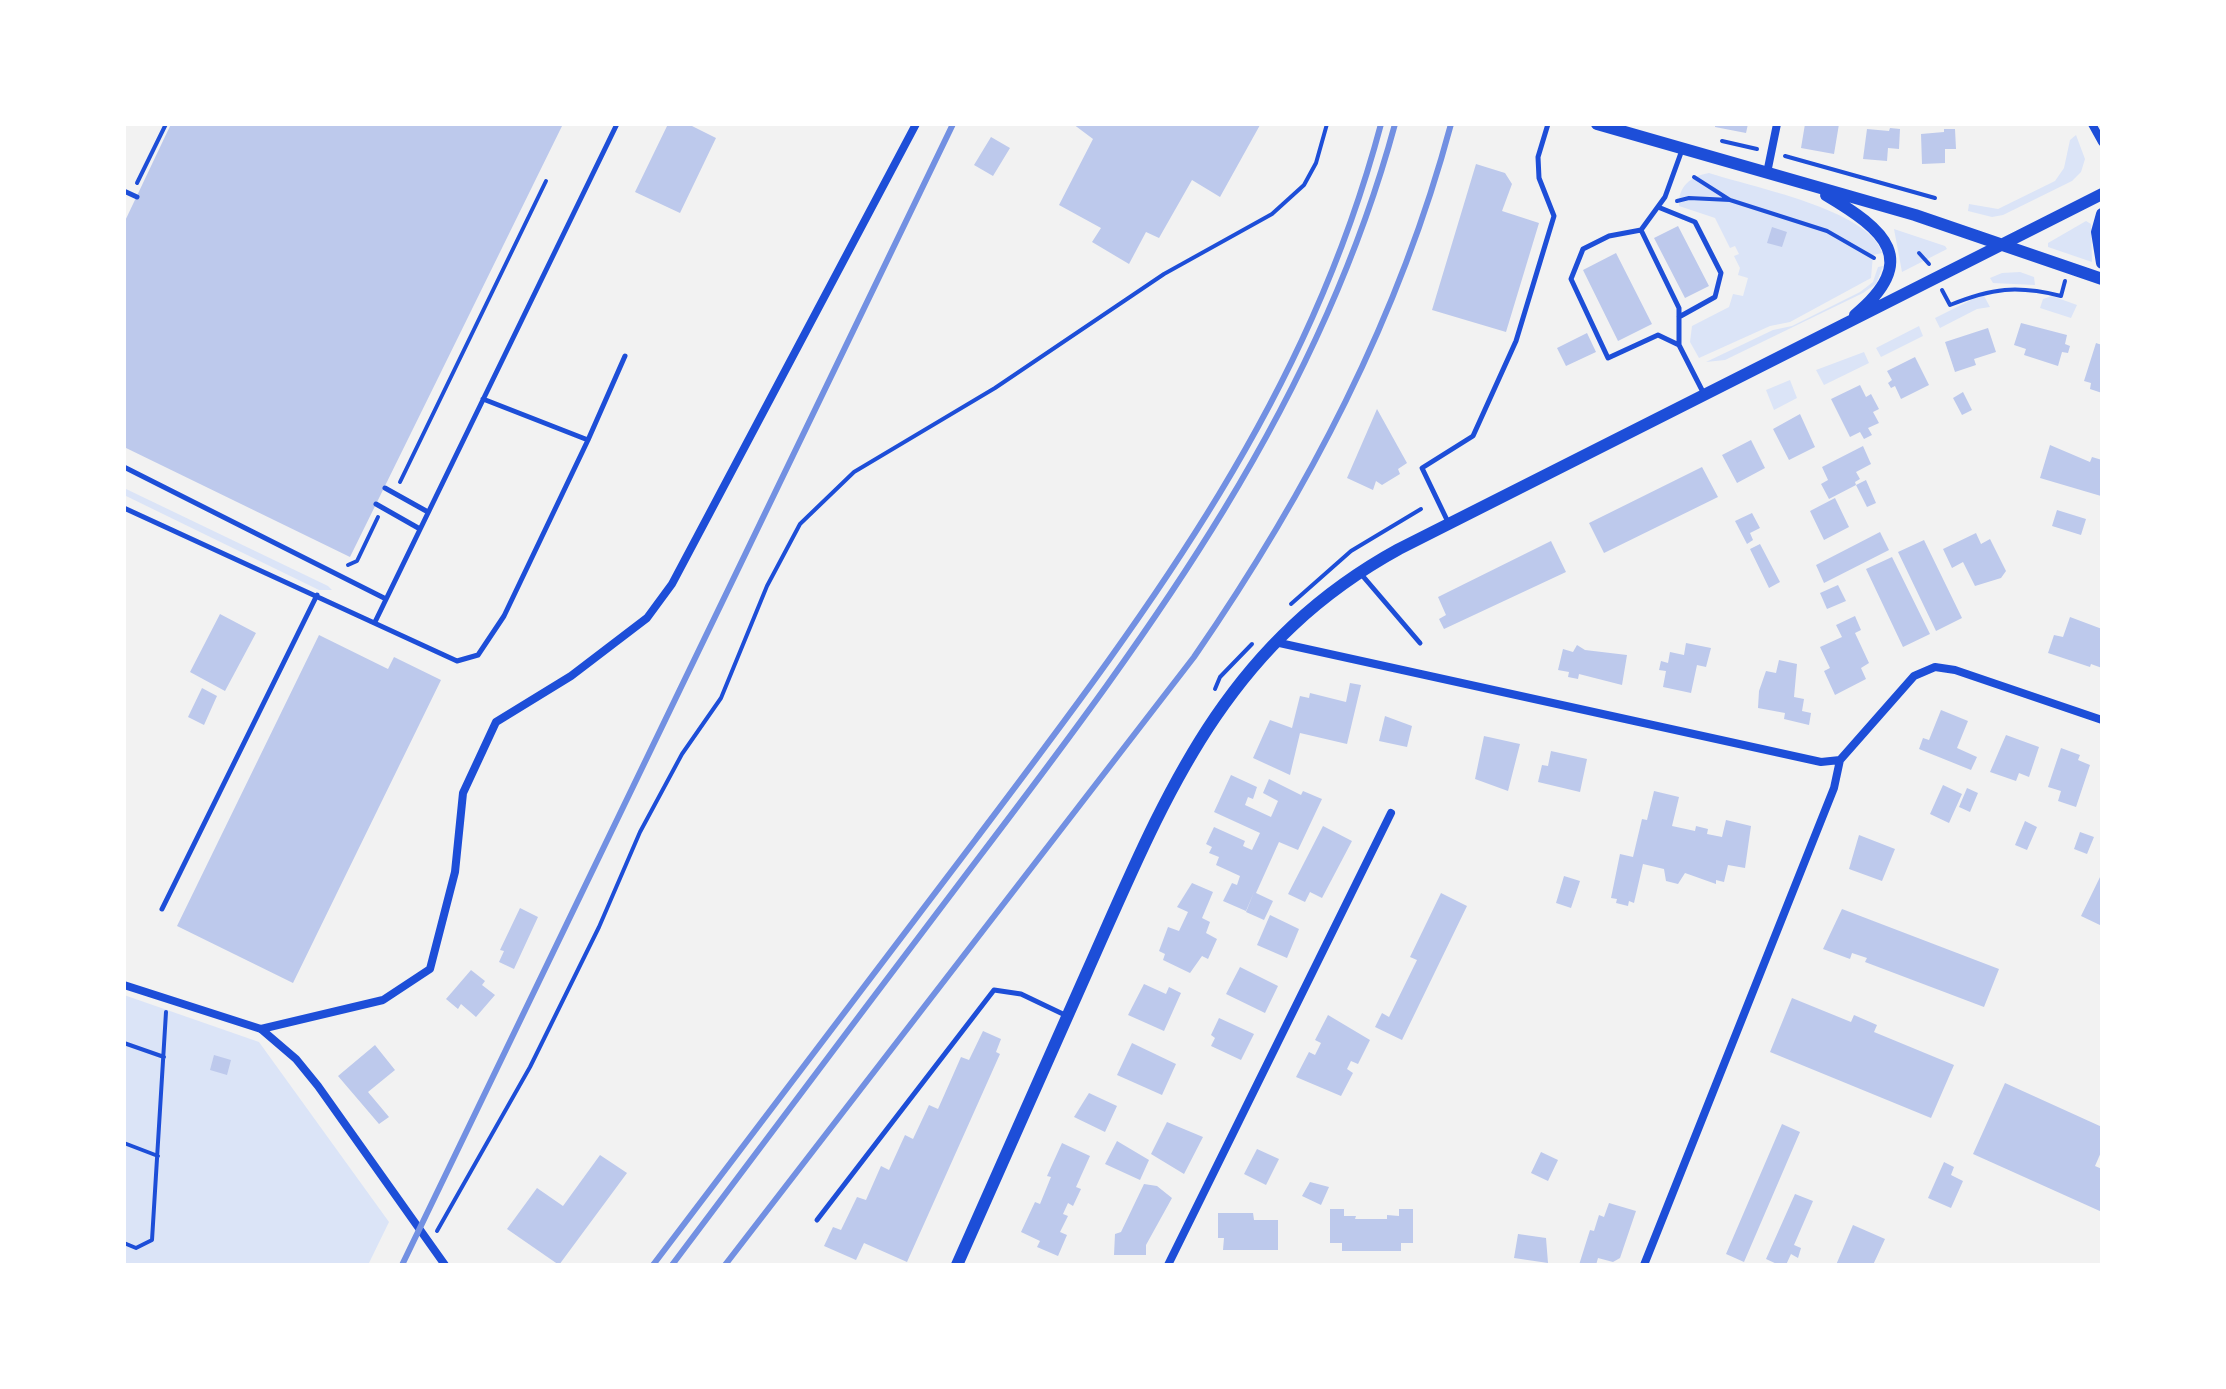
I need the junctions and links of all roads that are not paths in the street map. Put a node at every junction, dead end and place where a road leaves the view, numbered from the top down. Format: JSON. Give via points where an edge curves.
{"nodes":[{"id":1,"x":617,"y":124,"type":"edge"},
{"id":2,"x":916,"y":124,"type":"edge"},
{"id":3,"x":1548,"y":124,"type":"edge"},
{"id":4,"x":1597,"y":124,"type":"edge"},
{"id":5,"x":1777,"y":124,"type":"edge"},
{"id":6,"x":2092,"y":124,"type":"edge"},
{"id":7,"x":2102,"y":142,"type":"edge"},
{"id":8,"x":1683,"y":147,"type":"junction"},
{"id":9,"x":1767,"y":173,"type":"junction"},
{"id":10,"x":1810,"y":185,"type":"junction"},
{"id":11,"x":124,"y":191,"type":"edge"},
{"id":12,"x":2102,"y":194,"type":"edge"},
{"id":13,"x":134,"y":195,"type":"road end"},
{"id":14,"x":1658,"y":207,"type":"junction"},
{"id":15,"x":2102,"y":214,"type":"edge"},
{"id":16,"x":1641,"y":230,"type":"junction"},
{"id":17,"x":2004,"y":245,"type":"junction"},
{"id":18,"x":2102,"y":263,"type":"edge"},
{"id":19,"x":2102,"y":279,"type":"edge"},
{"id":20,"x":1679,"y":317,"type":"junction"},
{"id":21,"x":1839,"y":329,"type":"junction"},
{"id":22,"x":1679,"y":345,"type":"junction"},
{"id":23,"x":625,"y":356,"type":"dead end"},
{"id":24,"x":1704,"y":395,"type":"junction"},
{"id":25,"x":483,"y":399,"type":"junction"},
{"id":26,"x":588,"y":440,"type":"junction"},
{"id":27,"x":124,"y":467,"type":"edge"},
{"id":28,"x":385,"y":488,"type":"dead end"},
{"id":29,"x":376,"y":504,"type":"dead end"},
{"id":30,"x":124,"y":508,"type":"edge"},
{"id":31,"x":428,"y":512,"type":"junction"},
{"id":32,"x":1449,"y":523,"type":"junction"},
{"id":33,"x":420,"y":529,"type":"junction"},
{"id":34,"x":1359,"y":572,"type":"junction"},
{"id":35,"x":317,"y":595,"type":"junction"},
{"id":36,"x":386,"y":599,"type":"junction"},
{"id":37,"x":375,"y":622,"type":"junction"},
{"id":38,"x":1274,"y":642,"type":"junction"},
{"id":39,"x":1420,"y":643,"type":"dead end"},
{"id":40,"x":2102,"y":720,"type":"edge"},
{"id":41,"x":1840,"y":760,"type":"junction"},
{"id":42,"x":1391,"y":813,"type":"dead end"},
{"id":43,"x":162,"y":909,"type":"dead end"},
{"id":44,"x":124,"y":985,"type":"edge"},
{"id":45,"x":1068,"y":1016,"type":"junction"},
{"id":46,"x":261,"y":1029,"type":"junction"},
{"id":47,"x":817,"y":1220,"type":"dead end"},
{"id":48,"x":445,"y":1265,"type":"edge"},
{"id":49,"x":957,"y":1265,"type":"edge"},
{"id":50,"x":1168,"y":1265,"type":"edge"},
{"id":51,"x":1644,"y":1265,"type":"edge"}],
"edges":[{"from":1,"to":25,"type":"lane"},
{"from":2,"to":46,"type":"street","via":[[672,584],[647,618],[571,676],[496,722],[463,793],[455,872],[430,969],[383,1000]]},
{"from":3,"to":32,"type":"lane","via":[[1538,157],[1539,178],[1554,216],[1516,341],[1473,436],[1422,468]]},
{"from":4,"to":8,"type":"street"},
{"from":5,"to":9,"type":"street"},
{"from":6,"to":7,"type":"street"},
{"from":8,"to":9,"type":"street"},
{"from":8,"to":14,"type":"lane"},
{"from":9,"to":10,"type":"street"},
{"from":10,"to":17,"type":"street"},
{"from":10,"to":21,"type":"street","via":[[1868,220],[1889,245],[1891,265],[1883,288]]},
{"from":11,"to":13,"type":"lane"},
{"from":12,"to":17,"type":"street"},
{"from":14,"to":16,"type":"lane"},
{"from":14,"to":20,"type":"lane","via":[[1695,222],[1721,273],[1715,297]]},
{"from":15,"to":18,"type":"street","via":[[2097,232]]},
{"from":16,"to":20,"type":"lane"},
{"from":16,"to":22,"type":"lane","via":[[1609,236],[1583,249],[1571,279],[1608,358],[1658,335]]},
{"from":17,"to":19,"type":"street"},
{"from":17,"to":21,"type":"street"},
{"from":20,"to":22,"type":"lane"},
{"from":21,"to":24,"type":"street"},
{"from":22,"to":24,"type":"lane"},
{"from":23,"to":26,"type":"lane"},
{"from":24,"to":32,"type":"street"},
{"from":25,"to":26,"type":"lane"},
{"from":25,"to":31,"type":"lane"},
{"from":26,"to":37,"type":"lane","via":[[504,616],[478,655],[457,661]]},
{"from":27,"to":36,"type":"lane"},
{"from":28,"to":31,"type":"lane"},
{"from":29,"to":33,"type":"lane"},
{"from":30,"to":35,"type":"lane"},
{"from":31,"to":33,"type":"lane"},
{"from":32,"to":34,"type":"street"},
{"from":33,"to":36,"type":"lane"},
{"from":34,"to":38,"type":"street"},
{"from":34,"to":39,"type":"lane"},
{"from":35,"to":37,"type":"lane"},
{"from":35,"to":43,"type":"lane"},
{"from":36,"to":37,"type":"lane"},
{"from":38,"to":41,"type":"street","via":[[1797,758]]},
{"from":38,"to":45,"type":"street","via":[[1219,710],[1170,789]]},
{"from":40,"to":41,"type":"street","via":[[1935,667],[1914,676]]},
{"from":41,"to":51,"type":"street","via":[[1828,803]]},
{"from":42,"to":50,"type":"street"},
{"from":44,"to":46,"type":"street"},
{"from":45,"to":47,"type":"lane","via":[[1021,994],[994,990]]},
{"from":45,"to":49,"type":"street"},
{"from":46,"to":48,"type":"street","via":[[318,1086]]}]}
